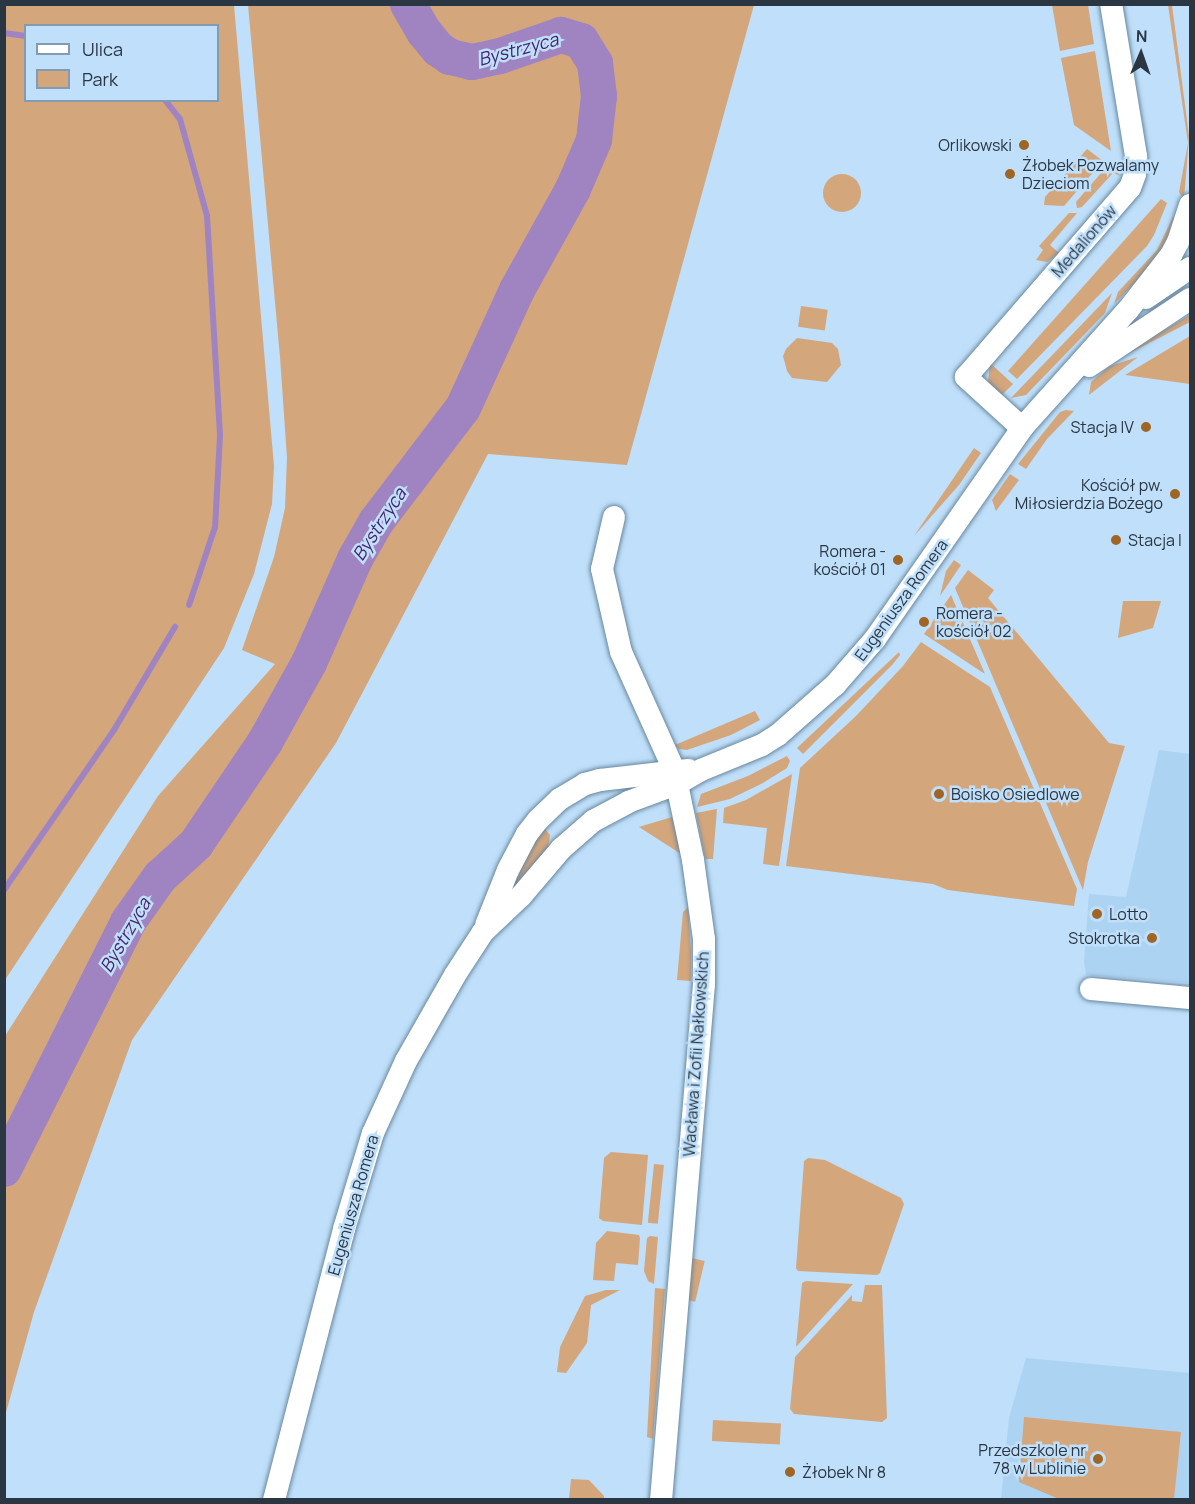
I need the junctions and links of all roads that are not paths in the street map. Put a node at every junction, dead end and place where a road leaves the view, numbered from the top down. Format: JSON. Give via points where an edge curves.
{"nodes":[{"id":1,"x":1111,"y":4,"type":"edge"},
{"id":2,"x":1191,"y":205,"type":"edge"},
{"id":3,"x":1191,"y":268,"type":"edge"},
{"id":4,"x":1188,"y":303,"type":"edge"},
{"id":5,"x":1128,"y":310,"type":"junction"},
{"id":6,"x":1059,"y":384,"type":"junction"},
{"id":7,"x":1022,"y":428,"type":"junction"},
{"id":8,"x":615,"y":517,"type":"dead end"},
{"id":9,"x":676,"y":777,"type":"junction"},
{"id":10,"x":483,"y":932,"type":"junction"},
{"id":11,"x":1091,"y":989,"type":"dead end"},
{"id":12,"x":1191,"y":998,"type":"edge"},
{"id":13,"x":274,"y":1500,"type":"edge"},
{"id":14,"x":661,"y":1500,"type":"edge"}],
"edges":[{"from":1,"to":7,"type":"street","name":"Medalionów","via":[[1136,156],[1130,188],[966,377]]},
{"from":2,"to":5,"type":"street","name":"Eugeniusza Romera","via":[[1178,242]]},
{"from":3,"to":5,"type":"street","name":"Eugeniusza Romera"},
{"from":4,"to":6,"type":"street","name":"Eugeniusza Romera"},
{"from":5,"to":6,"type":"street","name":"Eugeniusza Romera"},
{"from":6,"to":7,"type":"street","name":"Eugeniusza Romera"},
{"from":7,"to":9,"type":"street","name":"Eugeniusza Romera","via":[[882,630],[835,685],[778,735],[747,752]]},
{"from":8,"to":9,"type":"street","name":"Wacława i Zofii Nałkowskich","via":[[602,569],[621,652]]},
{"from":9,"to":10,"type":"street","name":"Eugeniusza Romera","via":[[593,821],[561,849]]},
{"from":9,"to":10,"type":"street","name":"Eugeniusza Romera","via":[[600,780],[560,799],[538,820],[518,849]]},
{"from":9,"to":14,"type":"street","name":"Wacława i Zofii Nałkowskich","via":[[700,907],[704,984]]},
{"from":10,"to":13,"type":"street","name":"Eugeniusza Romera","via":[[415,1046],[373,1133]]},
{"from":11,"to":12,"type":"street"}]}
